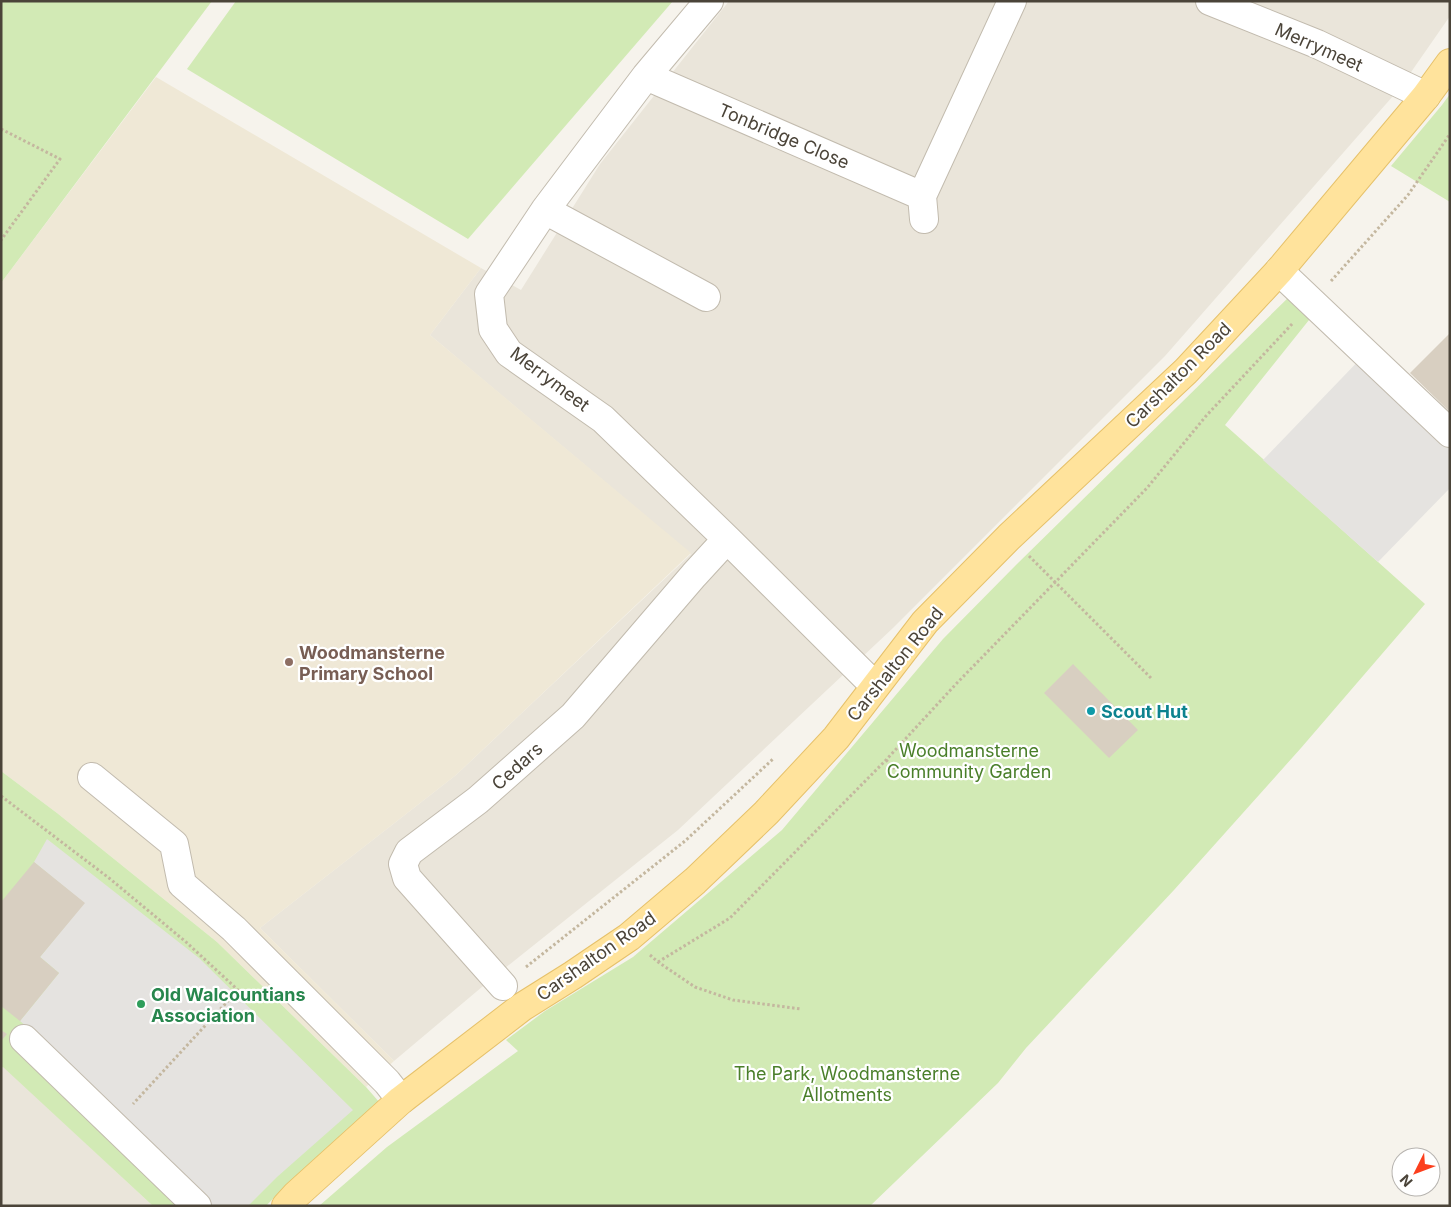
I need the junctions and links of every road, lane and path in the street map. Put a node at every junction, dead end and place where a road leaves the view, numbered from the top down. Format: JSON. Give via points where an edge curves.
{"nodes":[{"id":1,"x":709,"y":1,"type":"edge"},
{"id":2,"x":1012,"y":1,"type":"edge"},
{"id":3,"x":1210,"y":1,"type":"edge"},
{"id":4,"x":1450,"y":63,"type":"edge"},
{"id":5,"x":646,"y":76,"type":"junction"},
{"id":6,"x":1426,"y":96,"type":"junction"},
{"id":7,"x":1,"y":129,"type":"edge"},
{"id":8,"x":1450,"y":134,"type":"edge"},
{"id":9,"x":545,"y":210,"type":"junction"},
{"id":10,"x":1,"y":240,"type":"edge"},
{"id":11,"x":1279,"y":271,"type":"junction"},
{"id":12,"x":706,"y":297,"type":"dead end"},
{"id":13,"x":1313,"y":302,"type":"junction"},
{"id":14,"x":1450,"y":433,"type":"edge"},
{"id":15,"x":1009,"y":537,"type":"junction"},
{"id":16,"x":727,"y":539,"type":"junction"},
{"id":17,"x":1055,"y":582,"type":"junction"},
{"id":18,"x":1152,"y":679,"type":"dead end"},
{"id":19,"x":875,"y":686,"type":"junction"},
{"id":20,"x":778,"y":755,"type":"dead end"},
{"id":21,"x":886,"y":760,"type":"junction"},
{"id":22,"x":896,"y":770,"type":"dead end"},
{"id":23,"x":92,"y":777,"type":"dead end"},
{"id":24,"x":1,"y":796,"type":"edge"},
{"id":25,"x":503,"y":986,"type":"joint"},
{"id":26,"x":801,"y":1009,"type":"dead end"},
{"id":27,"x":24,"y":1038,"type":"dead end"},
{"id":28,"x":401,"y":1100,"type":"junction"},
{"id":29,"x":114,"y":1125,"type":"junction"},
{"id":30,"x":197,"y":1206,"type":"edge"},
{"id":31,"x":286,"y":1206,"type":"edge"}],
"edges":[{"from":1,"to":5,"type":"street","name":"Merrymeet"},
{"from":2,"to":5,"type":"street","name":"Tonbridge Close","via":[[923,207]]},
{"from":3,"to":6,"type":"street","name":"Merrymeet","via":[[1317,44]]},
{"from":4,"to":6,"type":"main road","name":"Carshalton Road"},
{"from":5,"to":9,"type":"street","name":"Merrymeet"},
{"from":6,"to":11,"type":"main road","name":"Carshalton Road"},
{"from":7,"to":10,"type":"path","via":[[60,159]]},
{"from":8,"to":13,"type":"path","via":[[1408,195]]},
{"from":9,"to":12,"type":"street"},
{"from":9,"to":16,"type":"street","name":"Merrymeet","via":[[489,294],[493,329],[510,353],[603,419]]},
{"from":11,"to":13,"type":"street"},
{"from":11,"to":15,"type":"main road","name":"Carshalton Road","via":[[1186,371]]},
{"from":13,"to":14,"type":"street"},
{"from":13,"to":17,"type":"path","via":[[1206,416],[1146,488]]},
{"from":15,"to":17,"type":"path"},
{"from":15,"to":19,"type":"main road","name":"Carshalton Road","via":[[925,622]]},
{"from":16,"to":19,"type":"street","name":"Merrymeet"},
{"from":16,"to":25,"type":"street","name":"Cedars","via":[[573,716],[478,800],[409,852],[403,864],[407,878]]},
{"from":17,"to":18,"type":"path"},
{"from":17,"to":21,"type":"path"},
{"from":19,"to":28,"type":"main road","name":"Carshalton Road","via":[[836,738],[766,813],[695,881],[629,937],[522,1007]]},
{"from":20,"to":25,"type":"path","via":[[685,841]]},
{"from":21,"to":22,"type":"path"},
{"from":21,"to":26,"type":"path","via":[[730,918],[658,962],[695,987],[732,1000]]},
{"from":23,"to":28,"type":"street","via":[[174,844],[182,884],[234,929]]},
{"from":24,"to":29,"type":"path","via":[[109,878],[238,990]]},
{"from":27,"to":29,"type":"street"},
{"from":28,"to":31,"type":"main road","name":"Carshalton Road"},
{"from":29,"to":30,"type":"street"}]}
